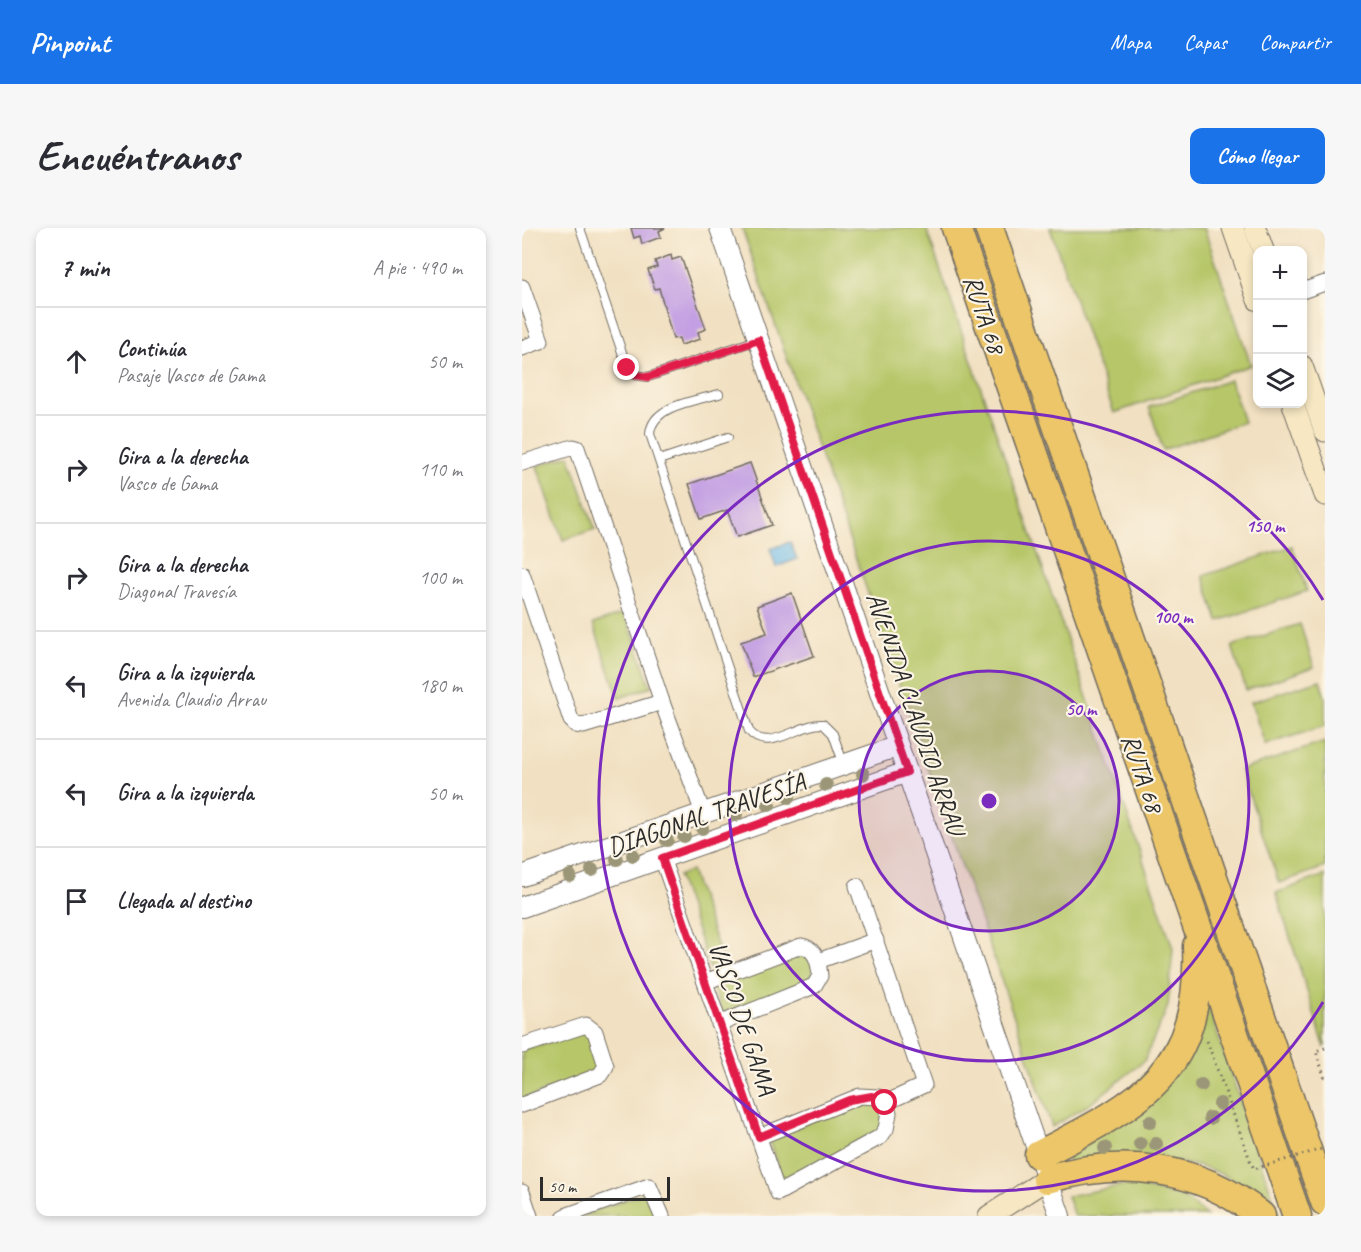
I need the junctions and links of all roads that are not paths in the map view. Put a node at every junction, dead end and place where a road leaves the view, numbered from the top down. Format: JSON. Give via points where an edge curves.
{"nodes":[{"id":1,"x":580,"y":228,"type":"edge"},
{"id":2,"x":720,"y":228,"type":"edge"},
{"id":3,"x":956,"y":228,"type":"edge"},
{"id":4,"x":989,"y":228,"type":"edge"},
{"id":5,"x":1233,"y":228,"type":"edge"},
{"id":6,"x":1255,"y":228,"type":"edge"},
{"id":7,"x":1262,"y":246,"type":"edge"},
{"id":8,"x":1325,"y":283,"type":"edge"},
{"id":9,"x":522,"y":286,"type":"edge"},
{"id":10,"x":1253,"y":288,"type":"edge"},
{"id":11,"x":1307,"y":289,"type":"edge"},
{"id":12,"x":759,"y":340,"type":"junction"},
{"id":13,"x":522,"y":348,"type":"edge"},
{"id":14,"x":1307,"y":380,"type":"edge"},
{"id":15,"x":719,"y":394,"type":"dead end"},
{"id":16,"x":1294,"y":408,"type":"edge"},
{"id":17,"x":1325,"y":431,"type":"edge"},
{"id":18,"x":728,"y":437,"type":"dead end"},
{"id":19,"x":658,"y":460,"type":"junction"},
{"id":20,"x":522,"y":463,"type":"edge"},
{"id":21,"x":1325,"y":495,"type":"edge"},
{"id":22,"x":522,"y":574,"type":"edge"},
{"id":23,"x":662,"y":702,"type":"junction"},
{"id":24,"x":898,"y":746,"type":"junction"},
{"id":25,"x":844,"y":765,"type":"junction"},
{"id":26,"x":907,"y":772,"type":"junction"},
{"id":27,"x":703,"y":813,"type":"junction"},
{"id":28,"x":662,"y":858,"type":"junction"},
{"id":29,"x":522,"y":876,"type":"edge"},
{"id":30,"x":857,"y":886,"type":"dead end"},
{"id":31,"x":522,"y":907,"type":"edge"},
{"id":32,"x":1196,"y":926,"type":"junction"},
{"id":33,"x":876,"y":940,"type":"junction"},
{"id":34,"x":818,"y":961,"type":"junction"},
{"id":35,"x":705,"y":982,"type":"junction"},
{"id":36,"x":719,"y":1024,"type":"junction"},
{"id":37,"x":522,"y":1046,"type":"edge"},
{"id":38,"x":885,"y":1103,"type":"junction"},
{"id":39,"x":522,"y":1105,"type":"edge"},
{"id":40,"x":759,"y":1137,"type":"junction"},
{"id":41,"x":1043,"y":1167,"type":"junction"},
{"id":42,"x":522,"y":1192,"type":"edge"},
{"id":43,"x":1325,"y":1202,"type":"edge"},
{"id":44,"x":530,"y":1216,"type":"edge"},
{"id":45,"x":565,"y":1216,"type":"edge"},
{"id":46,"x":662,"y":1216,"type":"edge"},
{"id":47,"x":989,"y":1216,"type":"edge"},
{"id":48,"x":1060,"y":1216,"type":"edge"},
{"id":49,"x":1261,"y":1216,"type":"edge"},
{"id":50,"x":1297,"y":1216,"type":"edge"}],
"edges":[{"from":1,"to":12,"type":"lane","via":[[627,368],[635,375],[648,377]]},
{"from":2,"to":12,"type":"street","name":"AVENIDA CLAUDIO ARRAU"},
{"from":3,"to":32,"type":"highway","name":"RUTA 68"},
{"from":4,"to":43,"type":"highway","name":"RUTA 68"},
{"from":5,"to":10,"type":"main road"},
{"from":6,"to":7,"type":"main road"},
{"from":8,"to":11,"type":"street"},
{"from":9,"to":13,"type":"street","via":[[541,341]]},
{"from":12,"to":24,"type":"street","name":"AVENIDA CLAUDIO ARRAU"},
{"from":14,"to":17,"type":"main road"},
{"from":15,"to":19,"type":"lane","via":[[656,417],[650,434]]},
{"from":16,"to":21,"type":"main road"},
{"from":18,"to":19,"type":"lane"},
{"from":19,"to":25,"type":"lane","via":[[749,731],[756,738],[768,740],[823,724],[833,734]]},
{"from":20,"to":23,"type":"street","name":"DIAGONAL TRAVESÍA","via":[[577,448]]},
{"from":22,"to":23,"type":"street","via":[[576,726]]},
{"from":23,"to":27,"type":"street","name":"DIAGONAL TRAVESÍA"},
{"from":24,"to":25,"type":"street","name":"DIAGONAL TRAVESÍA"},
{"from":24,"to":26,"type":"street","name":"AVENIDA CLAUDIO ARRAU"},
{"from":25,"to":27,"type":"street","name":"DIAGONAL TRAVESÍA"},
{"from":26,"to":28,"type":"street","name":"DIAGONAL TRAVESÍA"},
{"from":26,"to":41,"type":"street","name":"AVENIDA CLAUDIO ARRAU"},
{"from":27,"to":29,"type":"street","name":"DIAGONAL TRAVESÍA"},
{"from":28,"to":31,"type":"street","name":"DIAGONAL TRAVESÍA"},
{"from":28,"to":35,"type":"street","name":"VASCO DE GAMA"},
{"from":30,"to":33,"type":"street"},
{"from":32,"to":41,"type":"highway","via":[[1196,980],[1184,1041],[1171,1064],[1147,1092]]},
{"from":32,"to":50,"type":"highway","name":"RUTA 68"},
{"from":33,"to":34,"type":"street"},
{"from":33,"to":38,"type":"street","via":[[924,1085]]},
{"from":34,"to":35,"type":"street","via":[[811,950],[801,946]]},
{"from":34,"to":36,"type":"street","via":[[820,976],[814,986]]},
{"from":35,"to":36,"type":"street","name":"VASCO DE GAMA"},
{"from":36,"to":40,"type":"street","name":"VASCO DE GAMA"},
{"from":37,"to":39,"type":"street","via":[[586,1025],[595,1032],[606,1066],[600,1075]]},
{"from":38,"to":40,"type":"street","via":[[872,1096],[849,1100]]},
{"from":38,"to":40,"type":"street","name":"VASCO DE GAMA","via":[[889,1121],[880,1137],[778,1193]]},
{"from":41,"to":47,"type":"main road"},
{"from":41,"to":48,"type":"street","name":"AVENIDA CLAUDIO ARRAU"},
{"from":41,"to":49,"type":"highway","via":[[1070,1173],[1109,1167],[1158,1169],[1190,1176],[1221,1189]]},
{"from":42,"to":44,"type":"street"},
{"from":45,"to":46,"type":"street","via":[[649,1186]]}]}
